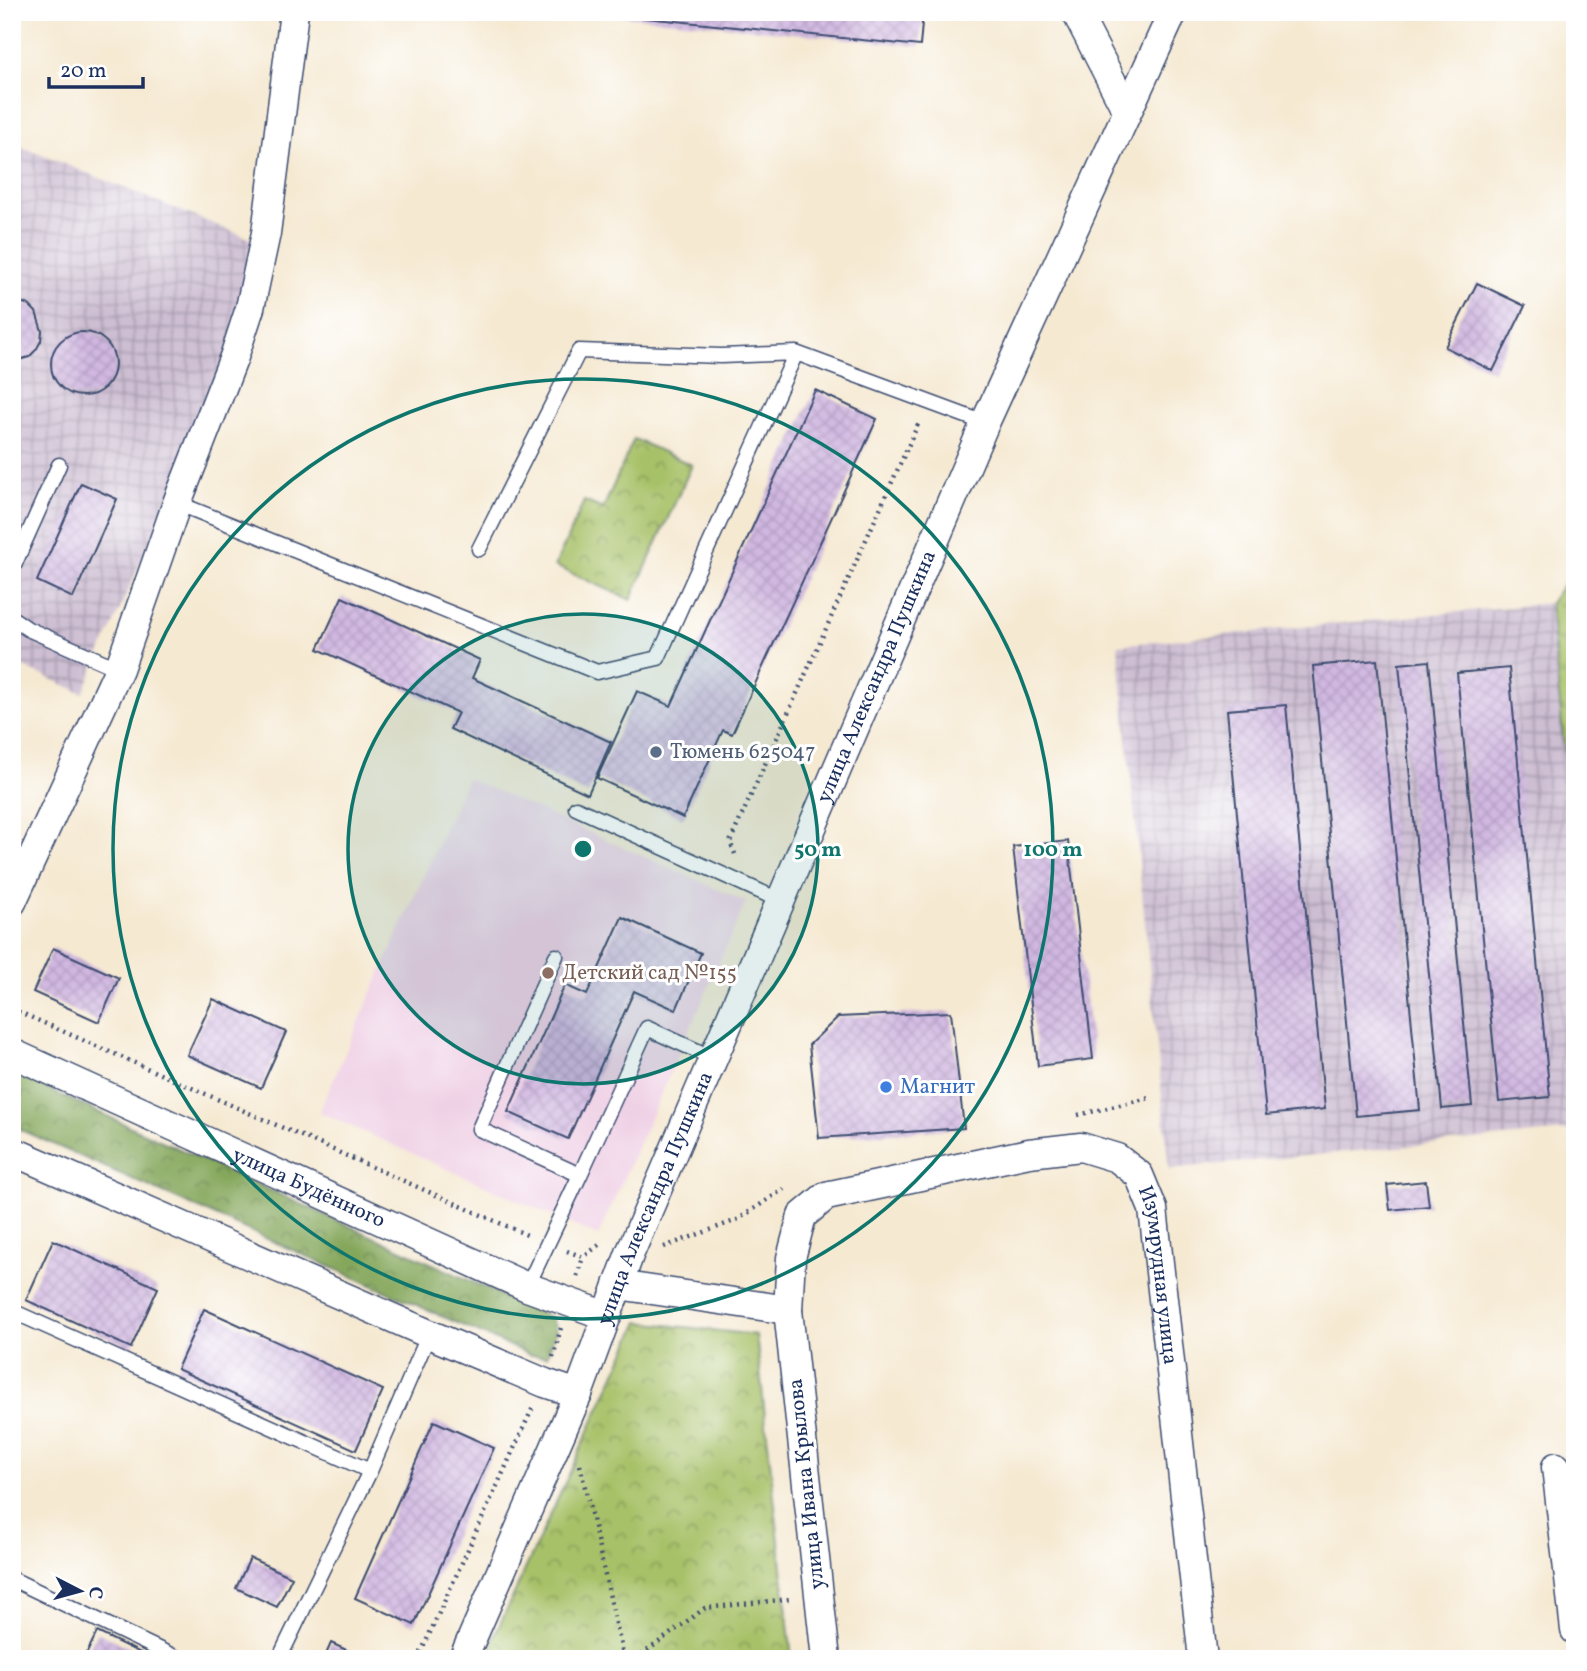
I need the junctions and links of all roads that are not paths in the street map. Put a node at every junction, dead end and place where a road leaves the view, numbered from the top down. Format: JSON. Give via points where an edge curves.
{"nodes":[{"id":1,"x":294,"y":12,"type":"edge"},
{"id":2,"x":1076,"y":12,"type":"edge"},
{"id":3,"x":1173,"y":12,"type":"edge"},
{"id":4,"x":1127,"y":111,"type":"junction"},
{"id":5,"x":796,"y":353,"type":"junction"},
{"id":6,"x":985,"y":423,"type":"junction"},
{"id":7,"x":59,"y":465,"type":"dead end"},
{"id":8,"x":177,"y":503,"type":"junction"},
{"id":9,"x":16,"y":547,"type":"edge"},
{"id":10,"x":479,"y":549,"type":"dead end"},
{"id":11,"x":12,"y":570,"type":"edge"},
{"id":12,"x":12,"y":618,"type":"edge"},
{"id":13,"x":119,"y":668,"type":"junction"},
{"id":14,"x":576,"y":808,"type":"dead end"},
{"id":15,"x":19,"y":867,"type":"edge"},
{"id":16,"x":781,"y":901,"type":"junction"},
{"id":17,"x":12,"y":902,"type":"edge"},
{"id":18,"x":556,"y":956,"type":"dead end"},
{"id":19,"x":12,"y":1053,"type":"edge"},
{"id":20,"x":713,"y":1058,"type":"junction"},
{"id":21,"x":12,"y":1151,"type":"edge"},
{"id":22,"x":580,"y":1175,"type":"junction"},
{"id":23,"x":618,"y":1285,"type":"junction"},
{"id":24,"x":527,"y":1287,"type":"junction"},
{"id":25,"x":788,"y":1310,"type":"junction"},
{"id":26,"x":12,"y":1311,"type":"edge"},
{"id":27,"x":607,"y":1316,"type":"junction"},
{"id":28,"x":429,"y":1334,"type":"junction"},
{"id":29,"x":578,"y":1394,"type":"junction"},
{"id":30,"x":1556,"y":1467,"type":"dead end"},
{"id":31,"x":370,"y":1471,"type":"junction"},
{"id":32,"x":12,"y":1579,"type":"edge"},
{"id":33,"x":1575,"y":1630,"type":"edge"},
{"id":34,"x":179,"y":1659,"type":"edge"},
{"id":35,"x":279,"y":1659,"type":"edge"},
{"id":36,"x":463,"y":1659,"type":"edge"},
{"id":37,"x":826,"y":1659,"type":"edge"},
{"id":38,"x":1203,"y":1659,"type":"edge"}],
"edges":[{"from":1,"to":8,"type":"street","via":[[259,272],[234,357]]},
{"from":2,"to":4,"type":"street"},
{"from":3,"to":4,"type":"street","name":"улица Александра Пушкина"},
{"from":4,"to":6,"type":"street","name":"улица Александра Пушкина"},
{"from":5,"to":6,"type":"lane"},
{"from":5,"to":8,"type":"lane","via":[[658,659],[597,672]]},
{"from":5,"to":10,"type":"lane","via":[[721,356],[579,351]]},
{"from":6,"to":16,"type":"street","name":"улица Александра Пушкина"},
{"from":7,"to":9,"type":"lane"},
{"from":8,"to":13,"type":"street"},
{"from":9,"to":11,"type":"lane"},
{"from":12,"to":13,"type":"lane"},
{"from":13,"to":15,"type":"street"},
{"from":14,"to":16,"type":"lane"},
{"from":15,"to":17,"type":"street"},
{"from":16,"to":20,"type":"street","name":"улица Александра Пушкина"},
{"from":18,"to":22,"type":"lane","via":[[479,1129]]},
{"from":19,"to":24,"type":"street","name":"улица Будённого"},
{"from":20,"to":22,"type":"lane","via":[[647,1028]]},
{"from":20,"to":23,"type":"street","name":"улица Александра Пушкина"},
{"from":21,"to":28,"type":"street"},
{"from":22,"to":24,"type":"lane"},
{"from":23,"to":25,"type":"street"},
{"from":23,"to":27,"type":"street","name":"улица Александра Пушкина"},
{"from":24,"to":27,"type":"street","name":"улица Будённого"},
{"from":25,"to":37,"type":"street","name":"улица Ивана Крылова"},
{"from":25,"to":38,"type":"street","name":"Изумрудная улица","via":[[791,1258],[802,1216],[826,1196],[1029,1153],[1081,1147],[1117,1158],[1139,1175],[1153,1209]]},
{"from":26,"to":31,"type":"lane"},
{"from":27,"to":29,"type":"street","name":"улица Александра Пушкина"},
{"from":28,"to":29,"type":"street"},
{"from":28,"to":31,"type":"lane"},
{"from":29,"to":36,"type":"street","name":"улица Александра Пушкина"},
{"from":30,"to":33,"type":"street"},
{"from":31,"to":35,"type":"lane"},
{"from":32,"to":34,"type":"lane"}]}
